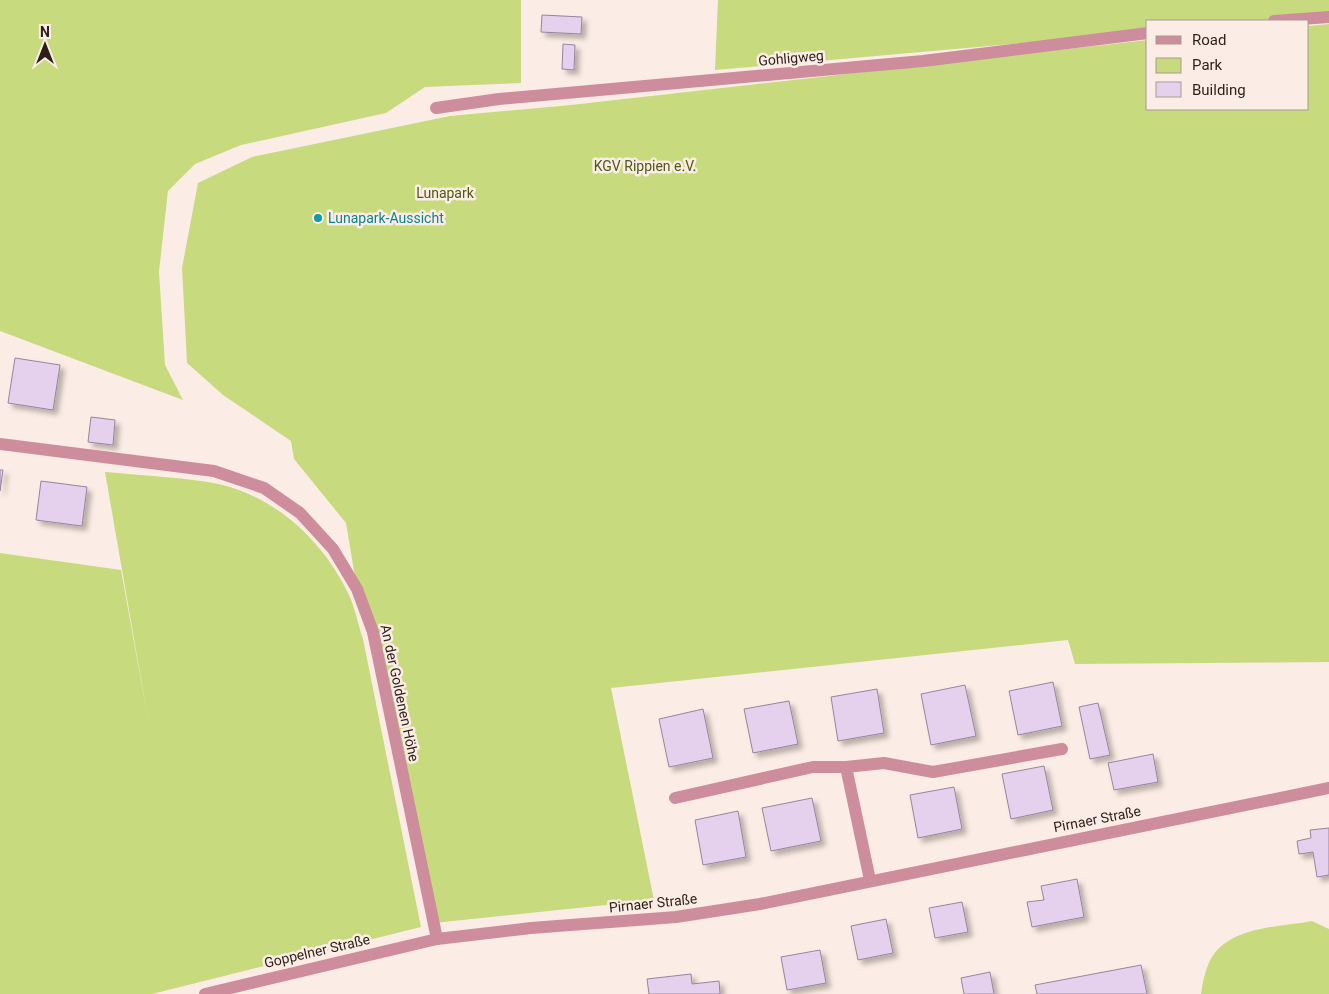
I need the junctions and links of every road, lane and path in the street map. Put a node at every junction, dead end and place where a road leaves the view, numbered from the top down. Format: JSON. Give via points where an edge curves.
{"nodes":[{"id":1,"x":1329,"y":16,"type":"edge"},
{"id":2,"x":1285,"y":20,"type":"edge"},
{"id":3,"x":1146,"y":33,"type":"edge"},
{"id":4,"x":436,"y":108,"type":"dead end"},
{"id":5,"x":0,"y":444,"type":"edge"},
{"id":6,"x":1062,"y":749,"type":"dead end"},
{"id":7,"x":846,"y":767,"type":"junction"},
{"id":8,"x":1329,"y":788,"type":"edge"},
{"id":9,"x":675,"y":798,"type":"dead end"},
{"id":10,"x":870,"y":880,"type":"junction"},
{"id":11,"x":437,"y":939,"type":"junction"},
{"id":12,"x":205,"y":994,"type":"edge"}],
"edges":[{"from":1,"to":2,"type":"street"},
{"from":3,"to":4,"type":"street","name":"Gohligweg","via":[[923,61],[499,99]]},
{"from":5,"to":11,"type":"street","name":"An der Goldenen Höhe","via":[[214,471],[264,488],[300,513],[333,549],[357,589],[373,632]]},
{"from":6,"to":7,"type":"street","via":[[933,772],[884,763]]},
{"from":7,"to":9,"type":"street","via":[[812,767]]},
{"from":7,"to":10,"type":"street"},
{"from":8,"to":10,"type":"street","name":"Pirnaer Straße"},
{"from":10,"to":11,"type":"street","name":"Pirnaer Straße","via":[[760,904],[676,917]]},
{"from":11,"to":12,"type":"street","name":"Goppelner Straße"}]}
